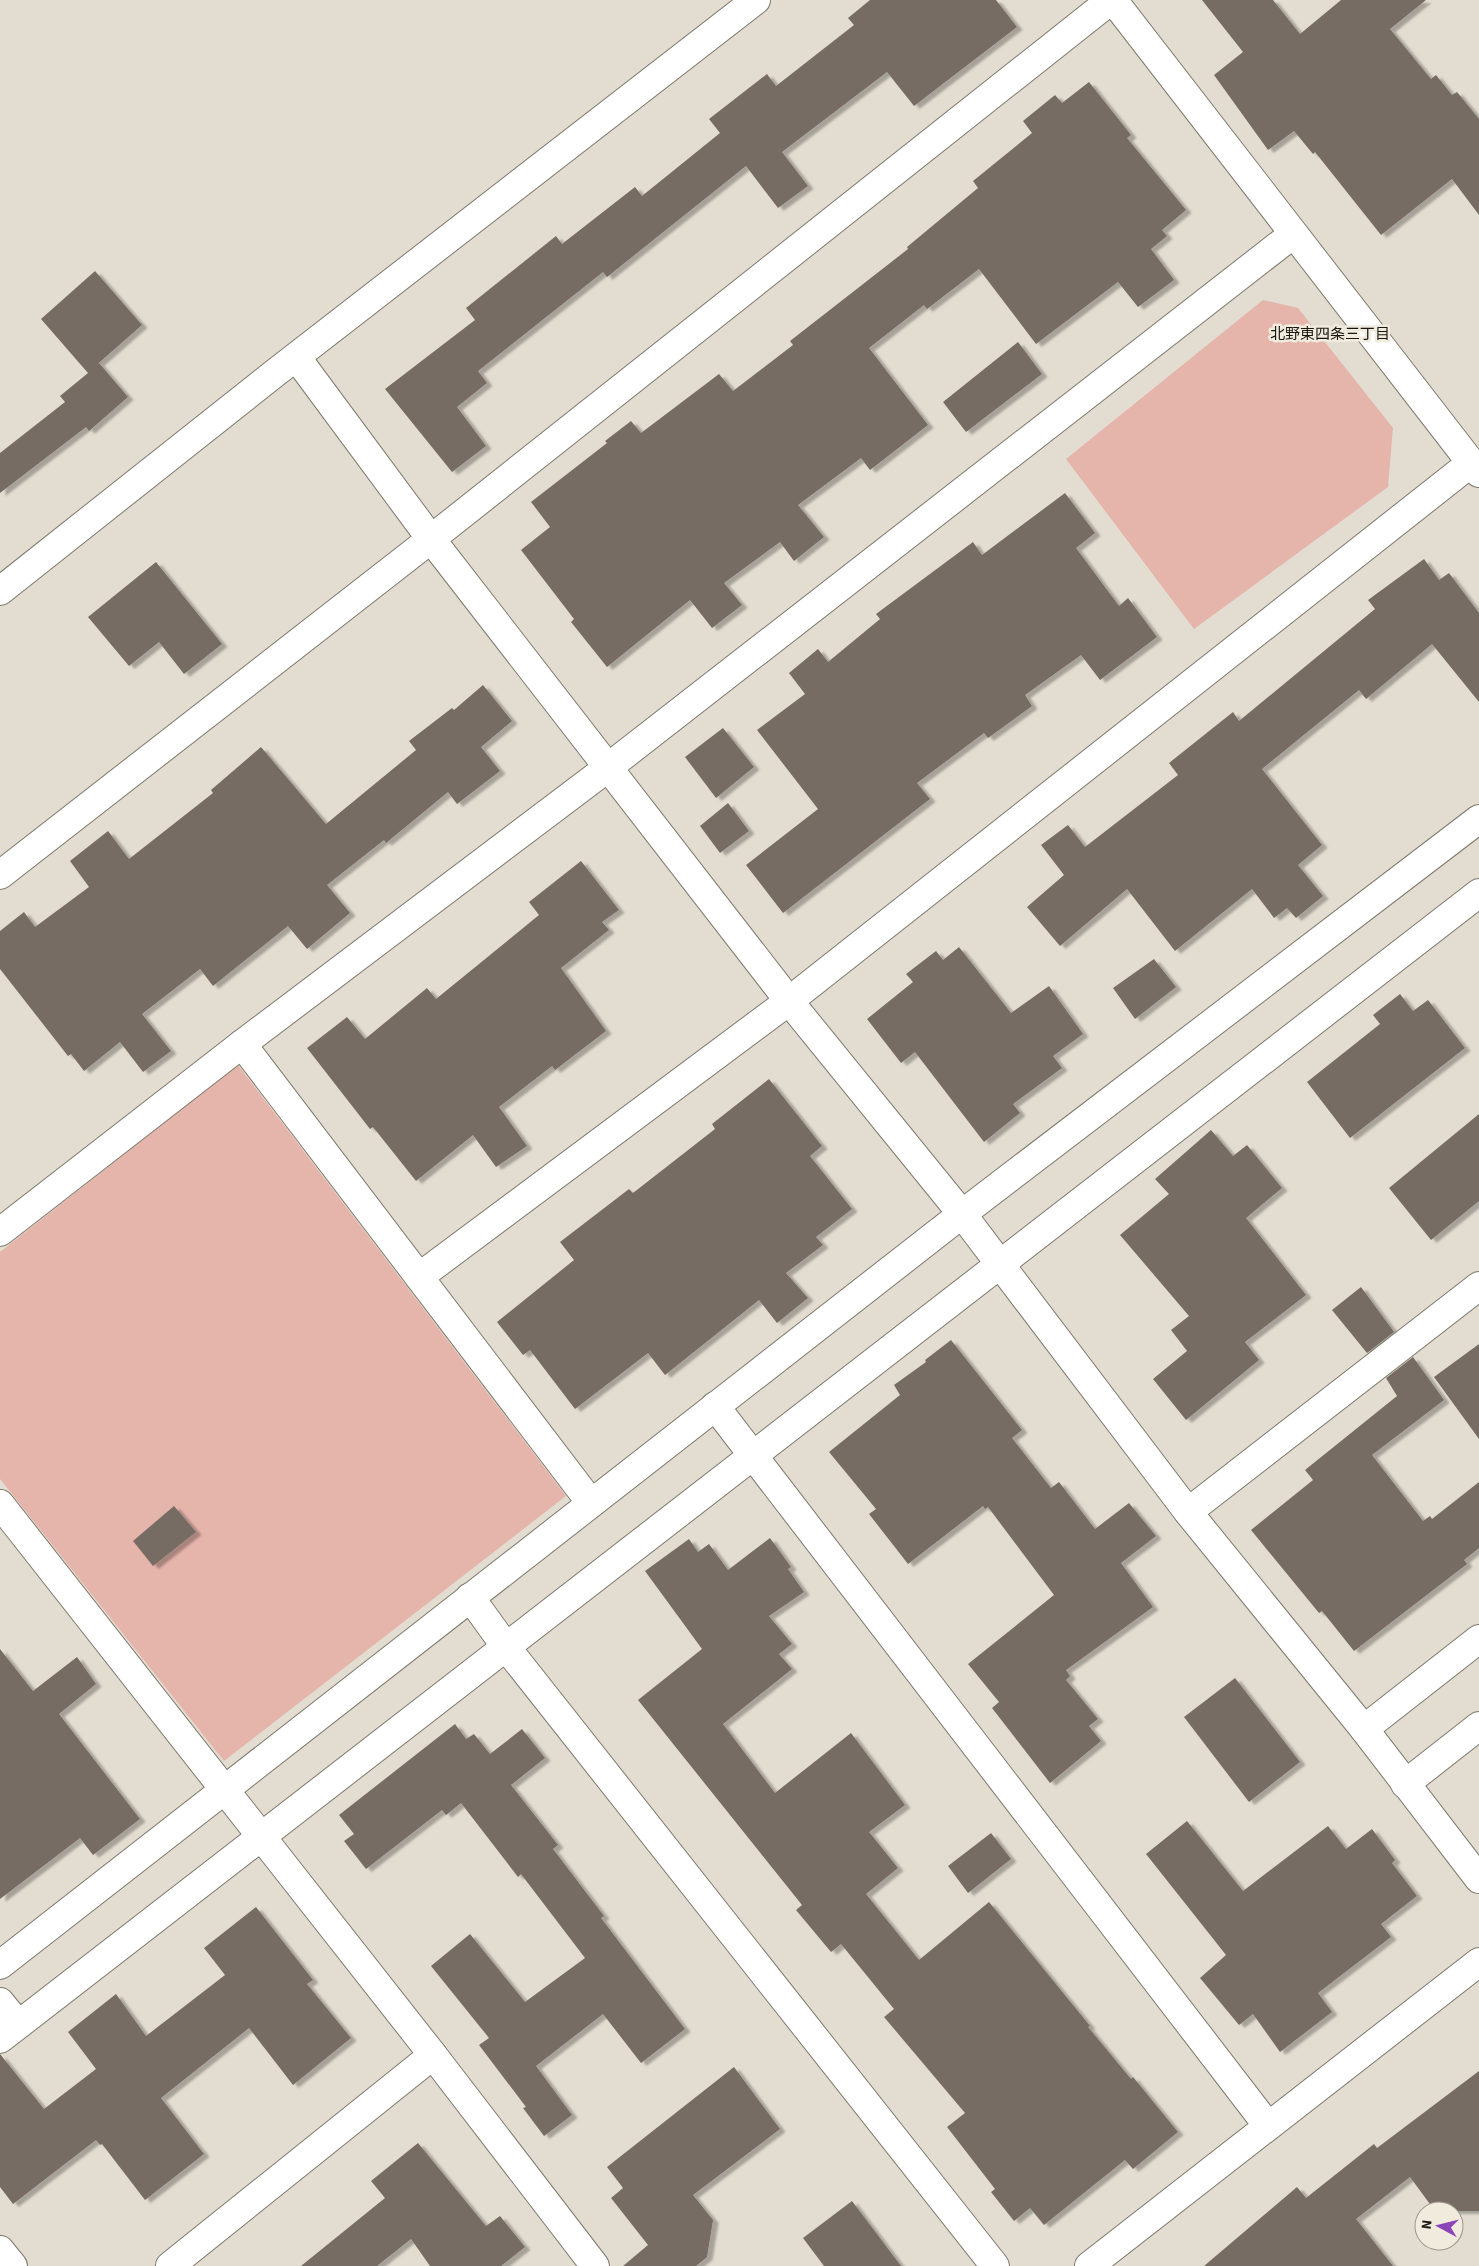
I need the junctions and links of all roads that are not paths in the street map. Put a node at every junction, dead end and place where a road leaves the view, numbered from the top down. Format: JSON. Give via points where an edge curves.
{"nodes":[{"id":1,"x":756,"y":0,"type":"edge"},
{"id":2,"x":1112,"y":0,"type":"edge"},
{"id":3,"x":1292,"y":235,"type":"junction"},
{"id":4,"x":297,"y":358,"type":"junction"},
{"id":5,"x":1475,"y":468,"type":"edge"},
{"id":6,"x":431,"y":539,"type":"junction"},
{"id":7,"x":0,"y":591,"type":"edge"},
{"id":8,"x":610,"y":766,"type":"junction"},
{"id":9,"x":1479,"y":819,"type":"edge"},
{"id":10,"x":0,"y":875,"type":"edge"},
{"id":11,"x":1479,"y":893,"type":"edge"},
{"id":12,"x":789,"y":1001,"type":"junction"},
{"id":13,"x":242,"y":1044,"type":"junction"},
{"id":14,"x":962,"y":1214,"type":"junction"},
{"id":15,"x":0,"y":1232,"type":"edge"},
{"id":16,"x":1000,"y":1264,"type":"junction"},
{"id":17,"x":419,"y":1277,"type":"junction"},
{"id":18,"x":1479,"y":1286,"type":"edge"},
{"id":19,"x":715,"y":1406,"type":"junction"},
{"id":20,"x":752,"y":1456,"type":"junction"},
{"id":21,"x":591,"y":1503,"type":"junction"},
{"id":22,"x":0,"y":1504,"type":"edge"},
{"id":23,"x":1188,"y":1512,"type":"junction"},
{"id":24,"x":470,"y":1598,"type":"junction"},
{"id":25,"x":1479,"y":1640,"type":"edge"},
{"id":26,"x":506,"y":1647,"type":"junction"},
{"id":27,"x":1479,"y":1726,"type":"edge"},
{"id":28,"x":1364,"y":1729,"type":"junction"},
{"id":29,"x":1405,"y":1784,"type":"junction"},
{"id":30,"x":224,"y":1789,"type":"junction"},
{"id":31,"x":260,"y":1837,"type":"junction"},
{"id":32,"x":1479,"y":1880,"type":"edge"},
{"id":33,"x":1479,"y":1962,"type":"edge"},
{"id":34,"x":0,"y":1964,"type":"edge"},
{"id":35,"x":0,"y":2002,"type":"edge"},
{"id":36,"x":9,"y":2032,"type":"edge"},
{"id":37,"x":433,"y":2055,"type":"junction"},
{"id":38,"x":1268,"y":2126,"type":"junction"},
{"id":39,"x":0,"y":2250,"type":"edge"},
{"id":40,"x":13,"y":2266,"type":"edge"},
{"id":41,"x":170,"y":2266,"type":"edge"},
{"id":42,"x":595,"y":2266,"type":"edge"},
{"id":43,"x":995,"y":2266,"type":"edge"},
{"id":44,"x":1089,"y":2266,"type":"edge"}],
"edges":[{"from":1,"to":4,"type":"street"},
{"from":2,"to":3,"type":"street"},
{"from":2,"to":6,"type":"street"},
{"from":3,"to":5,"type":"street"},
{"from":3,"to":8,"type":"street"},
{"from":4,"to":6,"type":"street"},
{"from":4,"to":7,"type":"street"},
{"from":5,"to":12,"type":"street"},
{"from":6,"to":8,"type":"street"},
{"from":6,"to":10,"type":"street"},
{"from":8,"to":12,"type":"street"},
{"from":8,"to":13,"type":"street"},
{"from":9,"to":14,"type":"street"},
{"from":11,"to":16,"type":"street"},
{"from":12,"to":14,"type":"street"},
{"from":12,"to":17,"type":"street"},
{"from":13,"to":15,"type":"street"},
{"from":13,"to":17,"type":"street"},
{"from":14,"to":16,"type":"street"},
{"from":14,"to":19,"type":"street"},
{"from":16,"to":20,"type":"street"},
{"from":16,"to":23,"type":"street"},
{"from":17,"to":21,"type":"street"},
{"from":18,"to":23,"type":"street"},
{"from":19,"to":20,"type":"street"},
{"from":19,"to":21,"type":"street"},
{"from":20,"to":26,"type":"street"},
{"from":20,"to":38,"type":"street"},
{"from":21,"to":24,"type":"street"},
{"from":22,"to":30,"type":"street"},
{"from":23,"to":28,"type":"street"},
{"from":24,"to":26,"type":"street"},
{"from":24,"to":30,"type":"street"},
{"from":25,"to":28,"type":"street"},
{"from":26,"to":31,"type":"street"},
{"from":26,"to":43,"type":"street"},
{"from":27,"to":29,"type":"street"},
{"from":28,"to":29,"type":"street"},
{"from":29,"to":32,"type":"street"},
{"from":30,"to":31,"type":"street"},
{"from":30,"to":34,"type":"street"},
{"from":31,"to":36,"type":"street"},
{"from":31,"to":37,"type":"street"},
{"from":33,"to":38,"type":"street"},
{"from":35,"to":36,"type":"street"},
{"from":37,"to":41,"type":"street"},
{"from":37,"to":42,"type":"street"},
{"from":38,"to":44,"type":"street"},
{"from":39,"to":40,"type":"street"}]}
